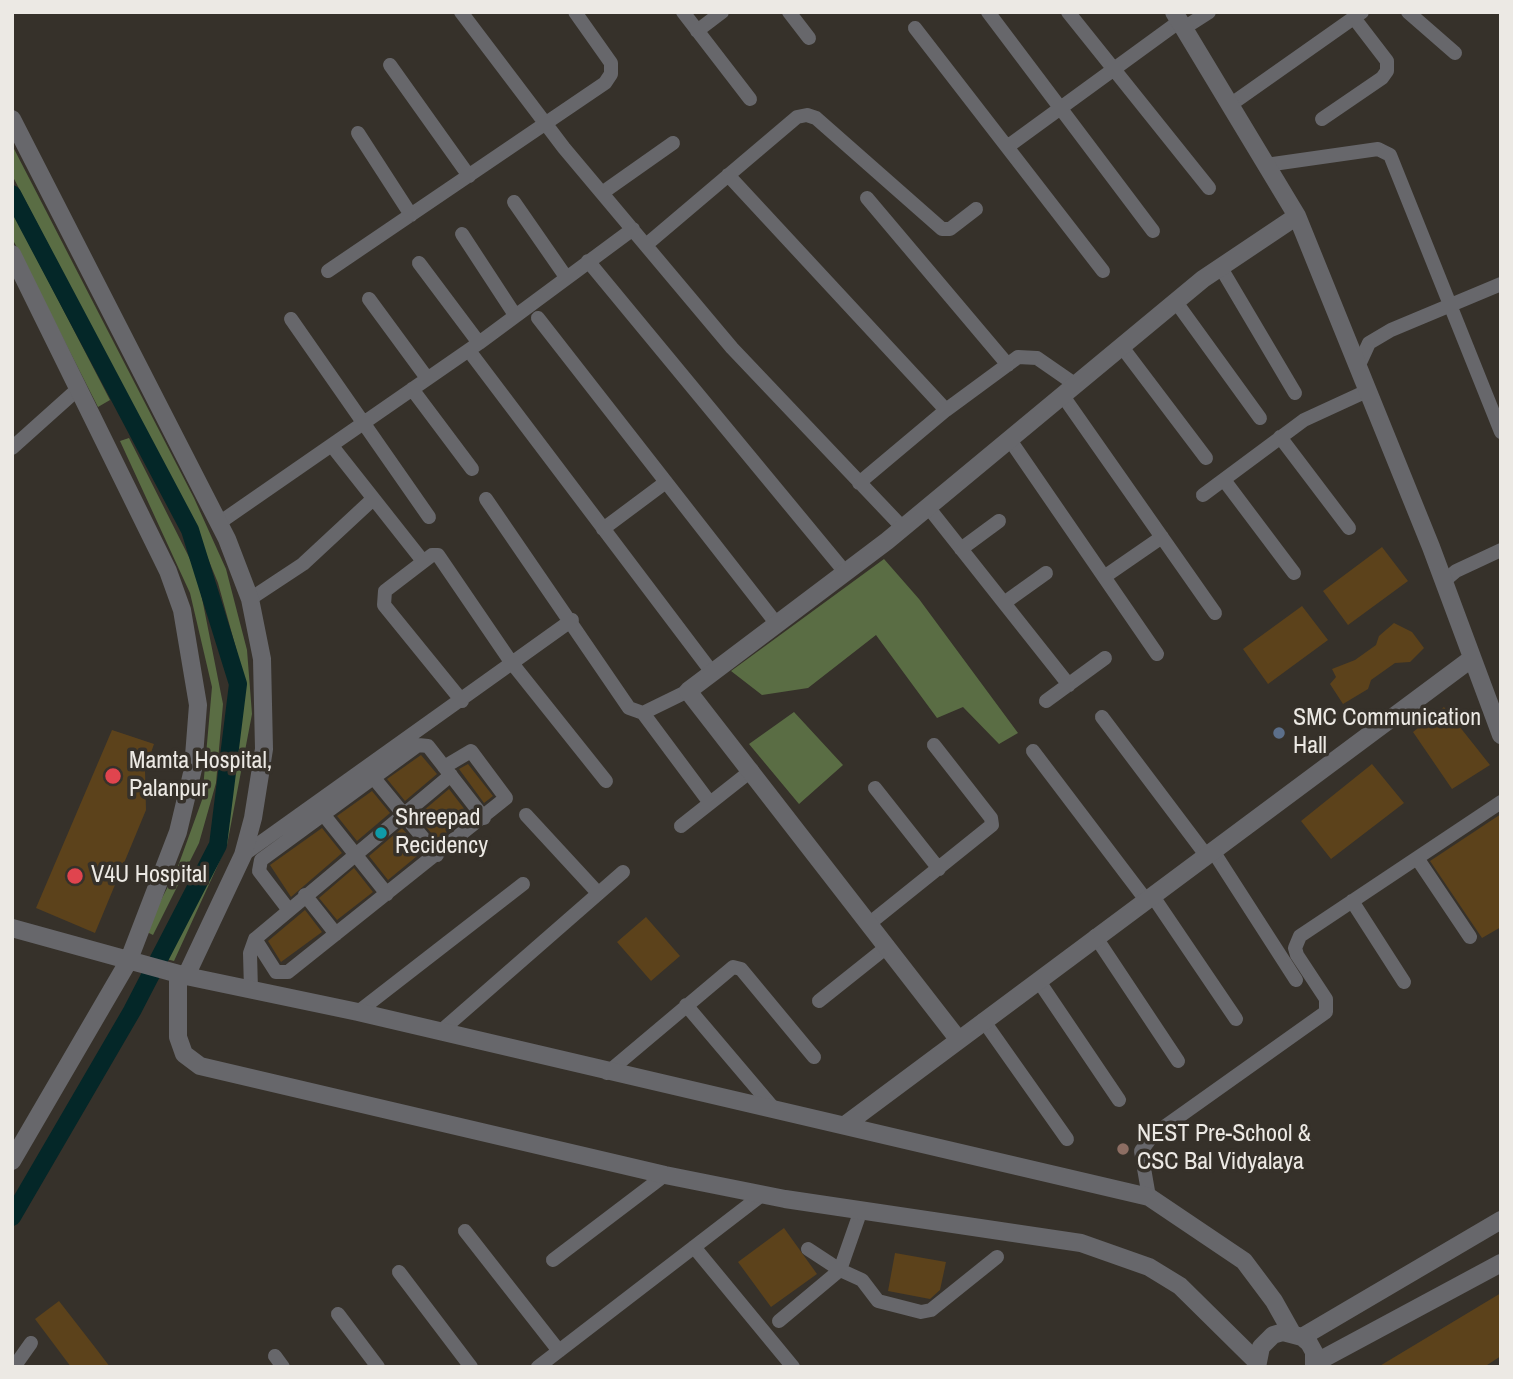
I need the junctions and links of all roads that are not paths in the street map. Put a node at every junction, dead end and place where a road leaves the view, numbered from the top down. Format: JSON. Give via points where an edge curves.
{"nodes":[{"id":1,"x":461,"y":12,"type":"edge"},
{"id":2,"x":575,"y":12,"type":"edge"},
{"id":3,"x":683,"y":12,"type":"edge"},
{"id":4,"x":722,"y":12,"type":"edge"},
{"id":5,"x":789,"y":12,"type":"edge"},
{"id":6,"x":988,"y":12,"type":"edge"},
{"id":7,"x":1068,"y":12,"type":"edge"},
{"id":8,"x":1209,"y":12,"type":"edge"},
{"id":9,"x":1408,"y":12,"type":"edge"},
{"id":10,"x":1358,"y":15,"type":"edge"},
{"id":11,"x":1179,"y":20,"type":"edge"},
{"id":12,"x":915,"y":29,"type":"dead end"},
{"id":13,"x":697,"y":31,"type":"junction"},
{"id":14,"x":809,"y":38,"type":"dead end"},
{"id":15,"x":1455,"y":54,"type":"dead end"},
{"id":16,"x":390,"y":65,"type":"dead end"},
{"id":17,"x":1114,"y":69,"type":"junction"},
{"id":18,"x":750,"y":99,"type":"dead end"},
{"id":19,"x":1230,"y":105,"type":"junction"},
{"id":20,"x":1060,"y":109,"type":"junction"},
{"id":21,"x":1322,"y":118,"type":"dead end"},
{"id":22,"x":12,"y":119,"type":"edge"},
{"id":23,"x":546,"y":124,"type":"junction"},
{"id":24,"x":358,"y":133,"type":"dead end"},
{"id":25,"x":673,"y":143,"type":"dead end"},
{"id":26,"x":1007,"y":147,"type":"junction"},
{"id":27,"x":1266,"y":165,"type":"junction"},
{"id":28,"x":728,"y":175,"type":"junction"},
{"id":29,"x":469,"y":176,"type":"junction"},
{"id":30,"x":1209,"y":188,"type":"dead end"},
{"id":31,"x":602,"y":193,"type":"junction"},
{"id":32,"x":867,"y":198,"type":"dead end"},
{"id":33,"x":514,"y":202,"type":"dead end"},
{"id":34,"x":976,"y":209,"type":"dead end"},
{"id":35,"x":411,"y":215,"type":"junction"},
{"id":36,"x":1297,"y":216,"type":"junction"},
{"id":37,"x":632,"y":229,"type":"junction"},
{"id":38,"x":1153,"y":231,"type":"dead end"},
{"id":39,"x":462,"y":234,"type":"dead end"},
{"id":40,"x":646,"y":245,"type":"junction"},
{"id":41,"x":12,"y":254,"type":"edge"},
{"id":42,"x":588,"y":261,"type":"junction"},
{"id":43,"x":419,"y":264,"type":"dead end"},
{"id":44,"x":1221,"y":268,"type":"junction"},
{"id":45,"x":328,"y":271,"type":"dead end"},
{"id":46,"x":1103,"y":271,"type":"dead end"},
{"id":47,"x":566,"y":277,"type":"junction"},
{"id":48,"x":1501,"y":284,"type":"edge"},
{"id":49,"x":369,"y":299,"type":"dead end"},
{"id":50,"x":1176,"y":302,"type":"junction"},
{"id":51,"x":1450,"y":307,"type":"junction"},
{"id":52,"x":515,"y":315,"type":"junction"},
{"id":53,"x":291,"y":318,"type":"dead end"},
{"id":54,"x":538,"y":318,"type":"dead end"},
{"id":55,"x":1122,"y":347,"type":"junction"},
{"id":56,"x":476,"y":350,"type":"junction"},
{"id":57,"x":1008,"y":365,"type":"junction"},
{"id":58,"x":1358,"y":367,"type":"junction"},
{"id":59,"x":426,"y":378,"type":"junction"},
{"id":60,"x":79,"y":388,"type":"junction"},
{"id":61,"x":411,"y":388,"type":"junction"},
{"id":62,"x":1070,"y":390,"type":"junction"},
{"id":63,"x":1367,"y":391,"type":"junction"},
{"id":64,"x":1295,"y":393,"type":"dead end"},
{"id":65,"x":946,"y":410,"type":"junction"},
{"id":66,"x":1261,"y":418,"type":"dead end"},
{"id":67,"x":365,"y":422,"type":"junction"},
{"id":68,"x":1501,"y":432,"type":"edge"},
{"id":69,"x":1280,"y":437,"type":"junction"},
{"id":70,"x":1010,"y":440,"type":"junction"},
{"id":71,"x":332,"y":446,"type":"junction"},
{"id":72,"x":12,"y":448,"type":"edge"},
{"id":73,"x":1206,"y":458,"type":"dead end"},
{"id":74,"x":472,"y":469,"type":"dead end"},
{"id":75,"x":1224,"y":480,"type":"junction"},
{"id":76,"x":666,"y":482,"type":"junction"},
{"id":77,"x":859,"y":483,"type":"junction"},
{"id":78,"x":1203,"y":495,"type":"dead end"},
{"id":79,"x":373,"y":499,"type":"junction"},
{"id":80,"x":486,"y":499,"type":"dead end"},
{"id":81,"x":928,"y":507,"type":"junction"},
{"id":82,"x":429,"y":517,"type":"dead end"},
{"id":83,"x":999,"y":521,"type":"dead end"},
{"id":84,"x":219,"y":523,"type":"junction"},
{"id":85,"x":903,"y":528,"type":"junction"},
{"id":86,"x":1349,"y":528,"type":"dead end"},
{"id":87,"x":603,"y":529,"type":"junction"},
{"id":88,"x":1162,"y":537,"type":"junction"},
{"id":89,"x":961,"y":549,"type":"junction"},
{"id":90,"x":1501,"y":551,"type":"edge"},
{"id":91,"x":422,"y":561,"type":"junction"},
{"id":92,"x":845,"y":572,"type":"junction"},
{"id":93,"x":1046,"y":573,"type":"dead end"},
{"id":94,"x":1294,"y":573,"type":"dead end"},
{"id":95,"x":1104,"y":577,"type":"junction"},
{"id":96,"x":1443,"y":582,"type":"junction"},
{"id":97,"x":250,"y":599,"type":"junction"},
{"id":98,"x":1004,"y":603,"type":"junction"},
{"id":99,"x":1215,"y":613,"type":"dead end"},
{"id":100,"x":572,"y":620,"type":"junction"},
{"id":101,"x":776,"y":624,"type":"junction"},
{"id":102,"x":1157,"y":654,"type":"dead end"},
{"id":103,"x":1105,"y":658,"type":"dead end"},
{"id":104,"x":1471,"y":659,"type":"junction"},
{"id":105,"x":512,"y":662,"type":"junction"},
{"id":106,"x":711,"y":671,"type":"junction"},
{"id":107,"x":1069,"y":685,"type":"junction"},
{"id":108,"x":688,"y":691,"type":"junction"},
{"id":109,"x":462,"y":701,"type":"junction"},
{"id":110,"x":1046,"y":701,"type":"dead end"},
{"id":111,"x":643,"y":713,"type":"junction"},
{"id":112,"x":1102,"y":717,"type":"dead end"},
{"id":113,"x":1499,"y":726,"type":"edge"},
{"id":114,"x":934,"y":745,"type":"dead end"},
{"id":115,"x":1033,"y":751,"type":"dead end"},
{"id":116,"x":752,"y":770,"type":"junction"},
{"id":117,"x":447,"y":771,"type":"junction"},
{"id":118,"x":373,"y":777,"type":"junction"},
{"id":119,"x":606,"y":781,"type":"dead end"},
{"id":120,"x":875,"y":788,"type":"dead end"},
{"id":121,"x":1501,"y":802,"type":"edge"},
{"id":122,"x":710,"y":803,"type":"junction"},
{"id":123,"x":323,"y":814,"type":"junction"},
{"id":124,"x":404,"y":814,"type":"junction"},
{"id":125,"x":526,"y":815,"type":"dead end"},
{"id":126,"x":484,"y":818,"type":"junction"},
{"id":127,"x":681,"y":826,"type":"dead end"},
{"id":128,"x":1210,"y":853,"type":"junction"},
{"id":129,"x":243,"y":855,"type":"junction"},
{"id":130,"x":355,"y":855,"type":"junction"},
{"id":131,"x":437,"y":855,"type":"junction"},
{"id":132,"x":1417,"y":858,"type":"junction"},
{"id":133,"x":939,"y":869,"type":"junction"},
{"id":134,"x":623,"y":872,"type":"dead end"},
{"id":135,"x":523,"y":884,"type":"dead end"},
{"id":136,"x":598,"y":893,"type":"junction"},
{"id":137,"x":387,"y":894,"type":"junction"},
{"id":138,"x":305,"y":895,"type":"junction"},
{"id":139,"x":1149,"y":897,"type":"junction"},
{"id":140,"x":1352,"y":901,"type":"junction"},
{"id":141,"x":288,"y":909,"type":"junction"},
{"id":142,"x":870,"y":923,"type":"junction"},
{"id":143,"x":12,"y":928,"type":"edge"},
{"id":144,"x":336,"y":934,"type":"junction"},
{"id":145,"x":1095,"y":936,"type":"junction"},
{"id":146,"x":1470,"y":937,"type":"dead end"},
{"id":147,"x":255,"y":939,"type":"junction"},
{"id":148,"x":888,"y":946,"type":"junction"},
{"id":149,"x":134,"y":963,"type":"junction"},
{"id":150,"x":175,"y":973,"type":"junction"},
{"id":151,"x":1038,"y":980,"type":"junction"},
{"id":152,"x":1296,"y":980,"type":"dead end"},
{"id":153,"x":1404,"y":982,"type":"dead end"},
{"id":154,"x":251,"y":990,"type":"junction"},
{"id":155,"x":819,"y":1001,"type":"dead end"},
{"id":156,"x":686,"y":1005,"type":"junction"},
{"id":157,"x":358,"y":1012,"type":"junction"},
{"id":158,"x":1236,"y":1019,"type":"dead end"},
{"id":159,"x":983,"y":1020,"type":"junction"},
{"id":160,"x":440,"y":1031,"type":"junction"},
{"id":161,"x":958,"y":1040,"type":"junction"},
{"id":162,"x":814,"y":1057,"type":"dead end"},
{"id":163,"x":1178,"y":1061,"type":"dead end"},
{"id":164,"x":607,"y":1073,"type":"junction"},
{"id":165,"x":1119,"y":1100,"type":"dead end"},
{"id":166,"x":776,"y":1112,"type":"junction"},
{"id":167,"x":845,"y":1125,"type":"junction"},
{"id":168,"x":1067,"y":1139,"type":"dead end"},
{"id":169,"x":12,"y":1161,"type":"edge"},
{"id":170,"x":664,"y":1175,"type":"junction"},
{"id":171,"x":763,"y":1194,"type":"junction"},
{"id":172,"x":1149,"y":1197,"type":"junction"},
{"id":173,"x":861,"y":1210,"type":"junction"},
{"id":174,"x":1501,"y":1220,"type":"edge"},
{"id":175,"x":465,"y":1231,"type":"dead end"},
{"id":176,"x":694,"y":1247,"type":"junction"},
{"id":177,"x":808,"y":1249,"type":"dead end"},
{"id":178,"x":997,"y":1257,"type":"dead end"},
{"id":179,"x":553,"y":1260,"type":"dead end"},
{"id":180,"x":1501,"y":1263,"type":"edge"},
{"id":181,"x":840,"y":1270,"type":"junction"},
{"id":182,"x":399,"y":1272,"type":"dead end"},
{"id":183,"x":338,"y":1314,"type":"dead end"},
{"id":184,"x":779,"y":1321,"type":"dead end"},
{"id":185,"x":1297,"y":1335,"type":"junction"},
{"id":186,"x":31,"y":1343,"type":"dead end"},
{"id":187,"x":549,"y":1361,"type":"edge"},
{"id":188,"x":1257,"y":1364,"type":"edge"},
{"id":189,"x":1315,"y":1365,"type":"edge"},
{"id":190,"x":14,"y":1367,"type":"edge"},
{"id":191,"x":378,"y":1367,"type":"edge"},
{"id":192,"x":471,"y":1367,"type":"edge"},
{"id":193,"x":793,"y":1367,"type":"edge"}],
"edges":[{"from":1,"to":23,"type":"street"},
{"from":2,"to":23,"type":"street","via":[[611,62],[611,74],[606,83]]},
{"from":3,"to":13,"type":"street"},
{"from":4,"to":13,"type":"street"},
{"from":5,"to":14,"type":"street"},
{"from":6,"to":20,"type":"street"},
{"from":7,"to":17,"type":"street"},
{"from":8,"to":11,"type":"street"},
{"from":9,"to":15,"type":"street"},
{"from":10,"to":19,"type":"street"},
{"from":10,"to":21,"type":"street","via":[[1387,61],[1387,71]]},
{"from":11,"to":17,"type":"street"},
{"from":11,"to":19,"type":"street"},
{"from":12,"to":26,"type":"street"},
{"from":13,"to":18,"type":"street"},
{"from":16,"to":29,"type":"street"},
{"from":17,"to":20,"type":"street"},
{"from":17,"to":30,"type":"street"},
{"from":19,"to":27,"type":"street"},
{"from":20,"to":26,"type":"street"},
{"from":20,"to":38,"type":"street"},
{"from":22,"to":84,"type":"street"},
{"from":23,"to":29,"type":"street"},
{"from":23,"to":31,"type":"street"},
{"from":24,"to":35,"type":"street"},
{"from":25,"to":31,"type":"street"},
{"from":26,"to":46,"type":"street"},
{"from":27,"to":36,"type":"street"},
{"from":27,"to":51,"type":"street","via":[[1378,149],[1390,155]]},
{"from":28,"to":34,"type":"street","via":[[797,117],[807,115],[816,118],[937,226],[950,229]]},
{"from":28,"to":40,"type":"street"},
{"from":28,"to":65,"type":"street"},
{"from":29,"to":35,"type":"street"},
{"from":31,"to":37,"type":"street"},
{"from":32,"to":57,"type":"street"},
{"from":33,"to":47,"type":"street"},
{"from":35,"to":45,"type":"street"},
{"from":36,"to":44,"type":"street"},
{"from":36,"to":58,"type":"street"},
{"from":37,"to":40,"type":"street"},
{"from":37,"to":42,"type":"street"},
{"from":39,"to":52,"type":"street"},
{"from":40,"to":77,"type":"street","via":[[732,348]]},
{"from":41,"to":60,"type":"street"},
{"from":42,"to":47,"type":"street"},
{"from":42,"to":92,"type":"street"},
{"from":43,"to":56,"type":"street"},
{"from":44,"to":50,"type":"street"},
{"from":44,"to":64,"type":"street"},
{"from":47,"to":52,"type":"street"},
{"from":48,"to":51,"type":"street"},
{"from":49,"to":59,"type":"street"},
{"from":50,"to":55,"type":"street"},
{"from":50,"to":66,"type":"street"},
{"from":51,"to":58,"type":"street","via":[[1369,343]]},
{"from":51,"to":68,"type":"street"},
{"from":52,"to":56,"type":"street"},
{"from":53,"to":67,"type":"street"},
{"from":54,"to":76,"type":"street"},
{"from":55,"to":62,"type":"street"},
{"from":55,"to":73,"type":"street"},
{"from":56,"to":59,"type":"street"},
{"from":56,"to":87,"type":"street"},
{"from":57,"to":62,"type":"street","via":[[1018,357],[1037,358]]},
{"from":57,"to":65,"type":"street"},
{"from":58,"to":63,"type":"street"},
{"from":59,"to":61,"type":"street"},
{"from":60,"to":72,"type":"street"},
{"from":60,"to":149,"type":"street","via":[[173,584],[182,610],[198,705],[193,769],[178,832]]},
{"from":61,"to":67,"type":"street"},
{"from":61,"to":74,"type":"street"},
{"from":62,"to":70,"type":"street"},
{"from":62,"to":88,"type":"street"},
{"from":63,"to":69,"type":"street","via":[[1310,417]]},
{"from":63,"to":96,"type":"street"},
{"from":65,"to":77,"type":"street"},
{"from":67,"to":71,"type":"street"},
{"from":67,"to":82,"type":"street"},
{"from":69,"to":75,"type":"street"},
{"from":69,"to":86,"type":"street"},
{"from":70,"to":81,"type":"street"},
{"from":70,"to":95,"type":"street"},
{"from":71,"to":79,"type":"street"},
{"from":71,"to":84,"type":"street"},
{"from":75,"to":78,"type":"street"},
{"from":75,"to":94,"type":"street"},
{"from":76,"to":87,"type":"street"},
{"from":76,"to":101,"type":"street"},
{"from":77,"to":85,"type":"street"},
{"from":79,"to":91,"type":"street"},
{"from":79,"to":97,"type":"street","via":[[303,564]]},
{"from":80,"to":100,"type":"street"},
{"from":81,"to":85,"type":"street"},
{"from":81,"to":89,"type":"street"},
{"from":83,"to":89,"type":"street"},
{"from":84,"to":97,"type":"street"},
{"from":85,"to":92,"type":"street"},
{"from":87,"to":106,"type":"street"},
{"from":88,"to":95,"type":"street"},
{"from":88,"to":99,"type":"street"},
{"from":89,"to":98,"type":"street"},
{"from":90,"to":96,"type":"street","via":[[1456,571]]},
{"from":91,"to":105,"type":"street","via":[[438,555]]},
{"from":91,"to":109,"type":"street","via":[[385,591],[384,605]]},
{"from":92,"to":101,"type":"street"},
{"from":93,"to":98,"type":"street"},
{"from":95,"to":102,"type":"street"},
{"from":96,"to":104,"type":"street"},
{"from":97,"to":129,"type":"street","via":[[265,704],[261,783]]},
{"from":98,"to":107,"type":"street"},
{"from":100,"to":105,"type":"street"},
{"from":100,"to":111,"type":"street","via":[[629,708]]},
{"from":101,"to":106,"type":"street"},
{"from":103,"to":107,"type":"street"},
{"from":104,"to":113,"type":"street"},
{"from":104,"to":128,"type":"street"},
{"from":105,"to":109,"type":"street"},
{"from":105,"to":119,"type":"street"},
{"from":106,"to":108,"type":"street"},
{"from":107,"to":110,"type":"street"},
{"from":108,"to":111,"type":"street"},
{"from":108,"to":116,"type":"street"},
{"from":109,"to":129,"type":"street"},
{"from":111,"to":122,"type":"street"},
{"from":112,"to":128,"type":"street"},
{"from":114,"to":133,"type":"street","via":[[992,825]]},
{"from":115,"to":139,"type":"street"},
{"from":116,"to":122,"type":"street"},
{"from":116,"to":142,"type":"street"},
{"from":117,"to":118,"type":"street","via":[[428,746],[418,745]]},
{"from":117,"to":124,"type":"street"},
{"from":117,"to":126,"type":"street"},
{"from":117,"to":126,"type":"street","via":[[466,752],[475,754],[506,798]]},
{"from":118,"to":123,"type":"street"},
{"from":118,"to":124,"type":"street"},
{"from":120,"to":133,"type":"street"},
{"from":121,"to":132,"type":"street"},
{"from":122,"to":127,"type":"street"},
{"from":123,"to":130,"type":"street"},
{"from":123,"to":141,"type":"street","via":[[258,864]]},
{"from":124,"to":130,"type":"street"},
{"from":124,"to":131,"type":"street"},
{"from":125,"to":136,"type":"street"},
{"from":126,"to":131,"type":"street"},
{"from":128,"to":139,"type":"street"},
{"from":128,"to":152,"type":"street"},
{"from":129,"to":150,"type":"street"},
{"from":130,"to":137,"type":"street"},
{"from":130,"to":138,"type":"street"},
{"from":131,"to":137,"type":"street"},
{"from":132,"to":140,"type":"street"},
{"from":132,"to":146,"type":"street"},
{"from":133,"to":142,"type":"street"},
{"from":134,"to":136,"type":"street"},
{"from":135,"to":157,"type":"street"},
{"from":136,"to":160,"type":"street"},
{"from":137,"to":144,"type":"street"},
{"from":138,"to":141,"type":"street"},
{"from":138,"to":144,"type":"street"},
{"from":139,"to":145,"type":"street"},
{"from":139,"to":158,"type":"street"},
{"from":140,"to":153,"type":"street"},
{"from":140,"to":172,"type":"street","via":[[1300,936],[1294,948],[1326,999],[1326,1012],[1146,1143],[1141,1160]]},
{"from":141,"to":147,"type":"street"},
{"from":142,"to":148,"type":"street"},
{"from":143,"to":149,"type":"street"},
{"from":144,"to":147,"type":"street","via":[[284,973],[276,972]]},
{"from":145,"to":151,"type":"street"},
{"from":145,"to":163,"type":"street"},
{"from":147,"to":154,"type":"street","via":[[250,953]]},
{"from":148,"to":155,"type":"street"},
{"from":148,"to":161,"type":"street"},
{"from":149,"to":150,"type":"street"},
{"from":149,"to":169,"type":"street"},
{"from":150,"to":154,"type":"street"},
{"from":150,"to":170,"type":"street","via":[[178,1037],[184,1054],[200,1066]]},
{"from":151,"to":159,"type":"street"},
{"from":151,"to":165,"type":"street"},
{"from":154,"to":157,"type":"street"},
{"from":156,"to":162,"type":"street","via":[[728,969],[737,967]]},
{"from":156,"to":164,"type":"street"},
{"from":156,"to":166,"type":"street"},
{"from":157,"to":160,"type":"street"},
{"from":159,"to":161,"type":"street"},
{"from":159,"to":168,"type":"street"},
{"from":160,"to":164,"type":"street"},
{"from":161,"to":167,"type":"street"},
{"from":164,"to":166,"type":"street"},
{"from":166,"to":167,"type":"street"},
{"from":167,"to":172,"type":"street"},
{"from":170,"to":171,"type":"street"},
{"from":170,"to":179,"type":"street"},
{"from":171,"to":173,"type":"street"},
{"from":171,"to":176,"type":"street"},
{"from":172,"to":185,"type":"street","via":[[1244,1261]]},
{"from":173,"to":181,"type":"street"},
{"from":173,"to":188,"type":"street","via":[[1081,1243],[1149,1267],[1180,1286]]},
{"from":174,"to":185,"type":"street"},
{"from":175,"to":187,"type":"street"},
{"from":176,"to":187,"type":"street"},
{"from":176,"to":193,"type":"street"},
{"from":177,"to":181,"type":"street"},
{"from":178,"to":181,"type":"street","via":[[932,1310],[921,1312],[878,1301],[867,1284]]},
{"from":180,"to":189,"type":"street"},
{"from":181,"to":184,"type":"street"},
{"from":182,"to":192,"type":"street"},
{"from":183,"to":191,"type":"street"},
{"from":185,"to":188,"type":"street","via":[[1273,1335],[1265,1341]]},
{"from":185,"to":189,"type":"street","via":[[1314,1352]]},
{"from":186,"to":190,"type":"street"}]}
